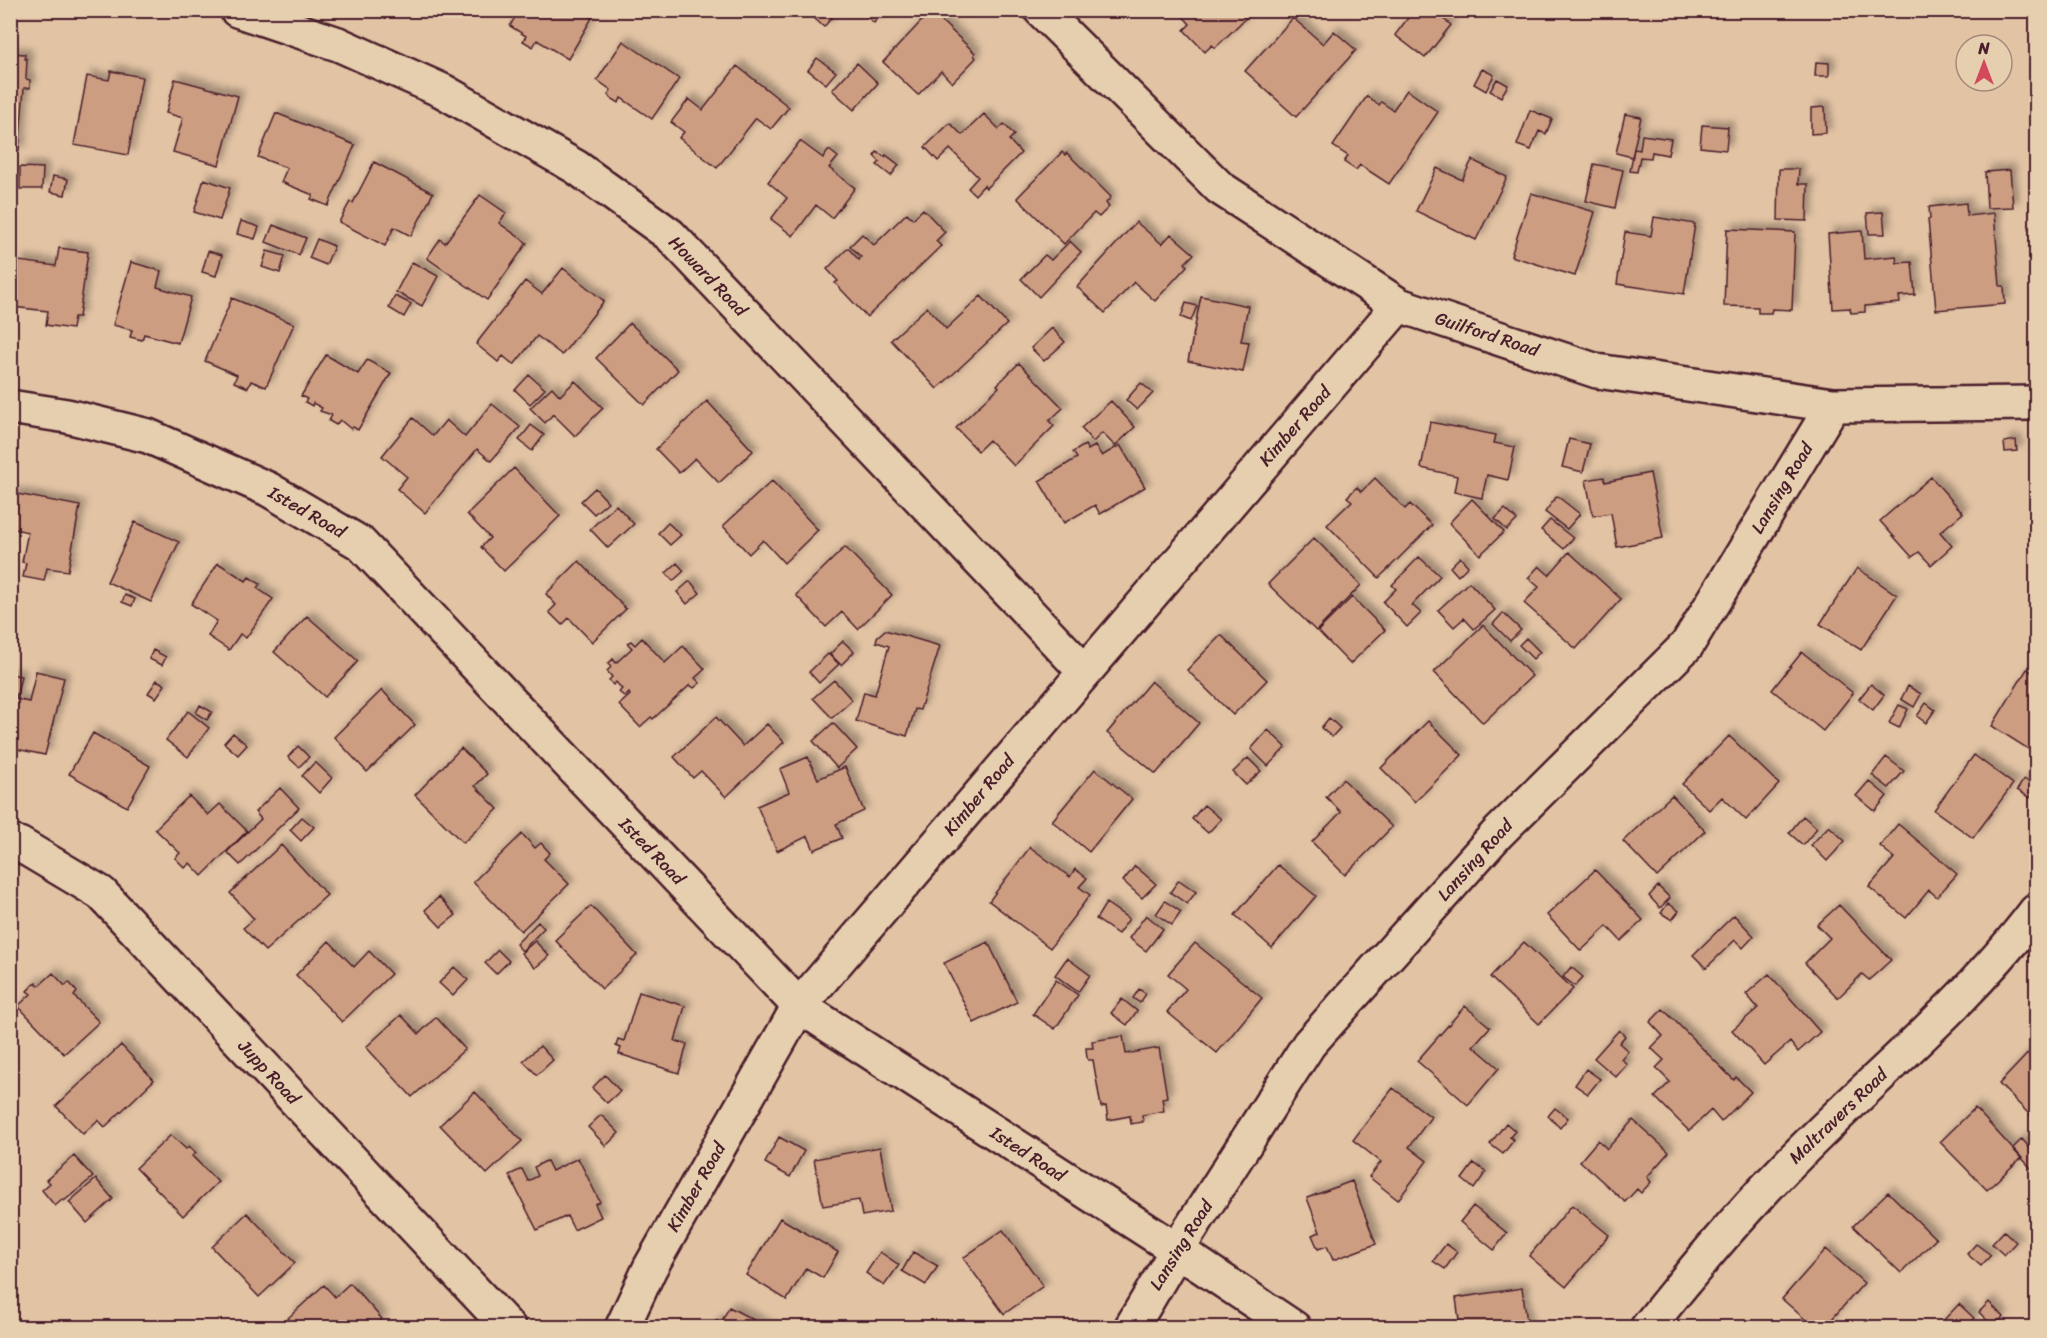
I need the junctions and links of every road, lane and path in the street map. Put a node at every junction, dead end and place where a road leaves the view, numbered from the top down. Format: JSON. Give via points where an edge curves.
{"nodes":[{"id":1,"x":237,"y":10,"type":"edge"},
{"id":2,"x":1041,"y":10,"type":"edge"},
{"id":3,"x":1399,"y":305,"type":"junction"},
{"id":4,"x":2037,"y":403,"type":"edge"},
{"id":5,"x":1833,"y":405,"type":"junction"},
{"id":6,"x":10,"y":407,"type":"edge"},
{"id":7,"x":1084,"y":671,"type":"junction"},
{"id":8,"x":10,"y":843,"type":"edge"},
{"id":9,"x":2037,"y":911,"type":"edge"},
{"id":10,"x":799,"y":1006,"type":"junction"},
{"id":11,"x":1177,"y":1250,"type":"junction"},
{"id":12,"x":508,"y":1328,"type":"edge"},
{"id":13,"x":622,"y":1328,"type":"edge"},
{"id":14,"x":1131,"y":1328,"type":"edge"},
{"id":15,"x":1293,"y":1328,"type":"edge"},
{"id":16,"x":1647,"y":1328,"type":"edge"}],
"edges":[{"from":1,"to":7,"type":"street","name":"Howard Road","via":[[338,44],[443,92],[576,167],[670,235]]},
{"from":2,"to":3,"type":"street","name":"Guilford Road","via":[[1220,188]]},
{"from":3,"to":5,"type":"street","name":"Guilford Road","via":[[1597,371]]},
{"from":3,"to":7,"type":"street","name":"Kimber Road"},
{"from":4,"to":5,"type":"street","name":"Guilford Road"},
{"from":5,"to":11,"type":"street","name":"Lansing Road","via":[[1687,645],[1497,834],[1309,1044]]},
{"from":6,"to":10,"type":"street","name":"Isted Road","via":[[148,436],[268,489],[360,543]]},
{"from":7,"to":10,"type":"street","name":"Kimber Road"},
{"from":8,"to":12,"type":"street","name":"Jupp Road","via":[[19,844],[100,893]]},
{"from":9,"to":16,"type":"street","name":"Maltravers Road","via":[[1980,977],[1784,1168],[1706,1254]]},
{"from":10,"to":11,"type":"street","name":"Isted Road"},
{"from":10,"to":13,"type":"street","name":"Kimber Road","via":[[650,1268]]},
{"from":11,"to":14,"type":"street","name":"Lansing Road"},
{"from":11,"to":15,"type":"street","name":"Isted Road"}]}
